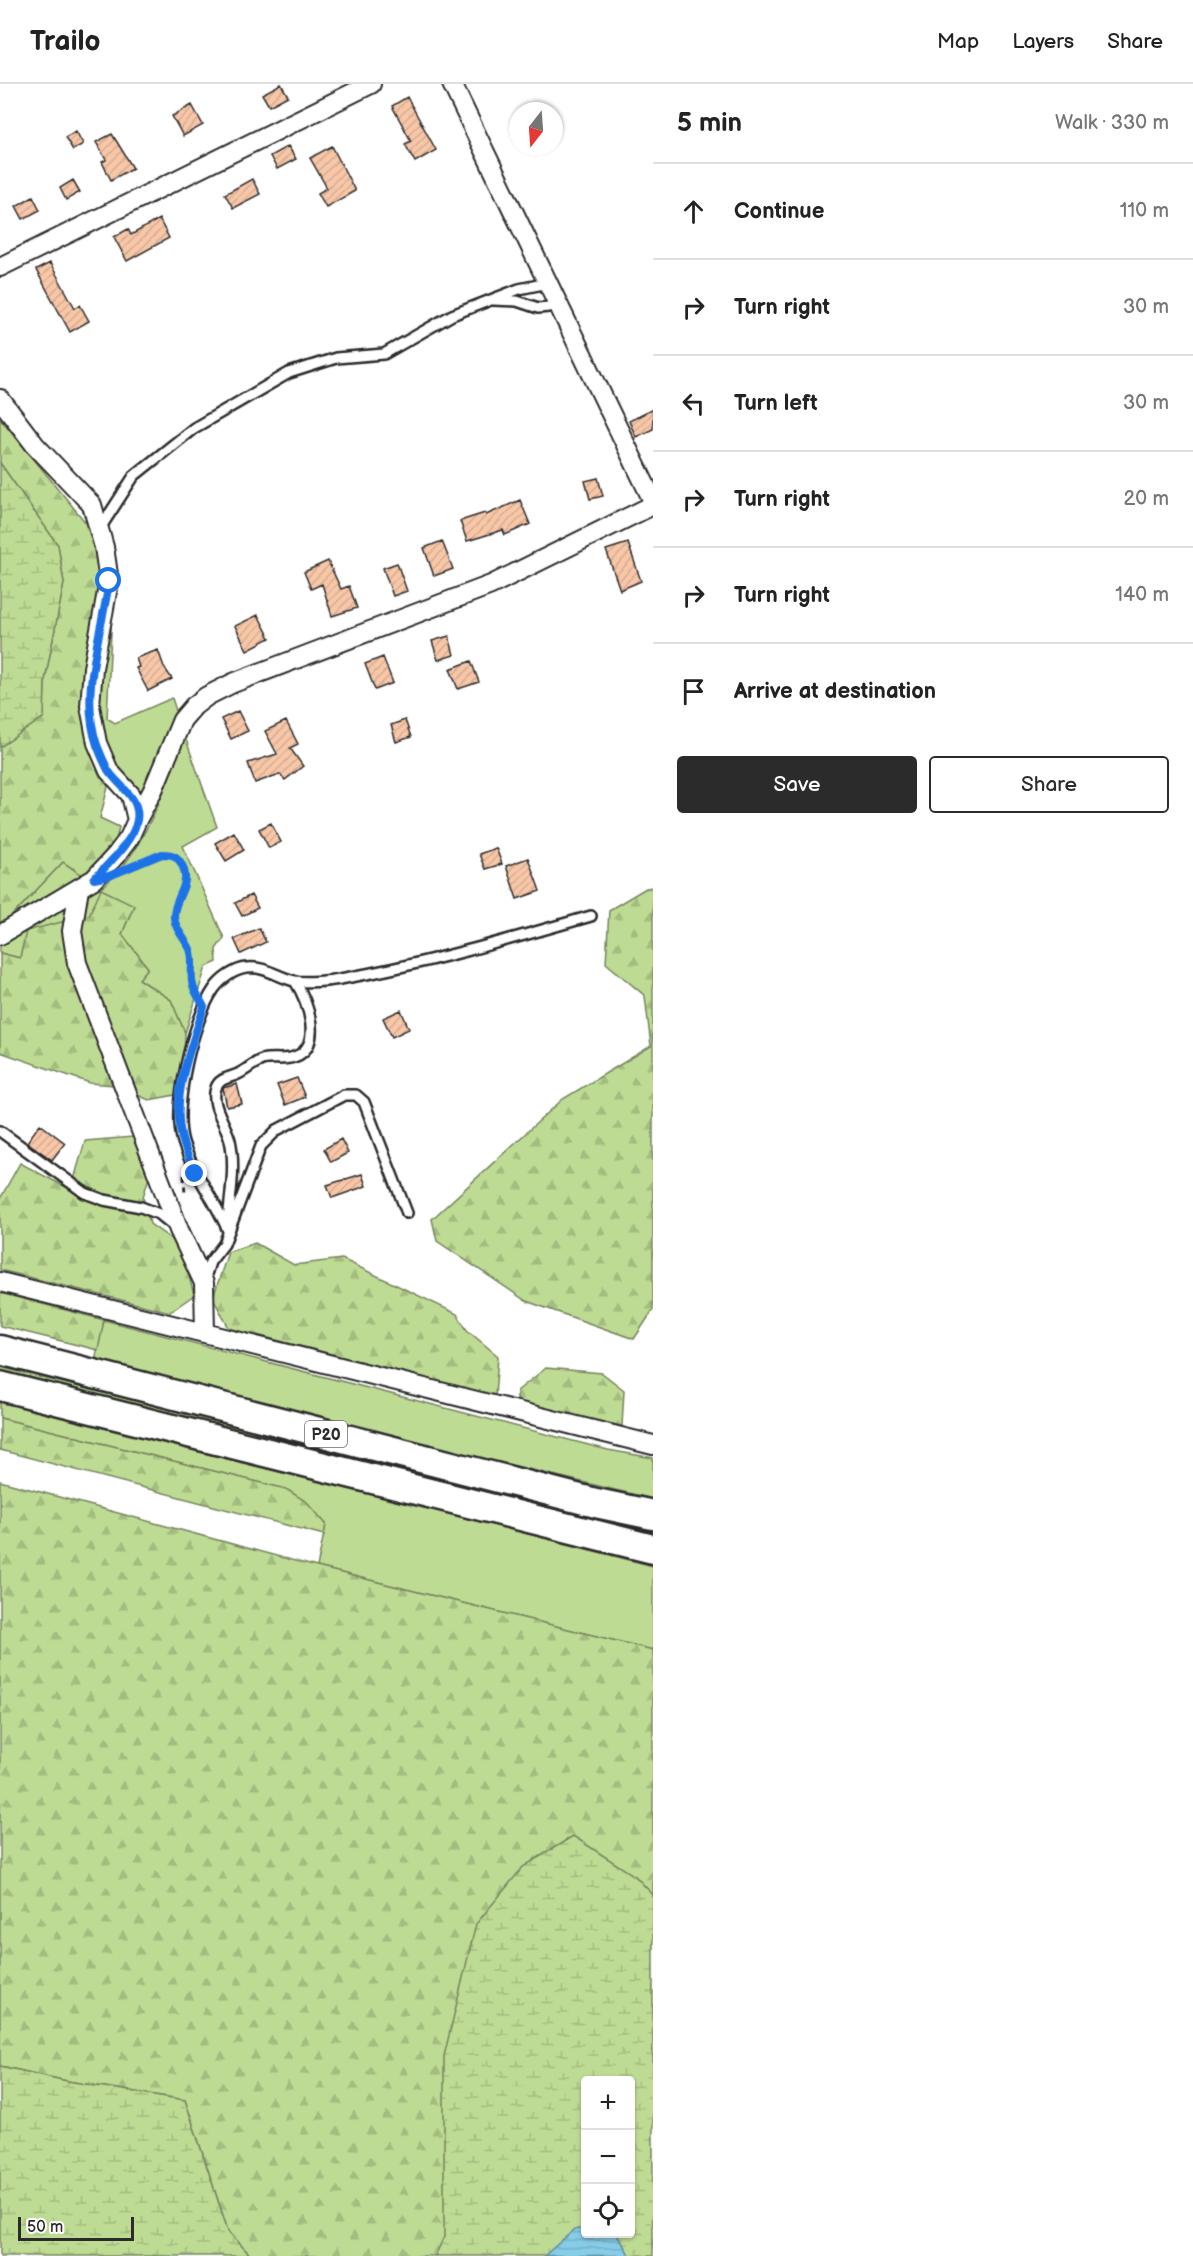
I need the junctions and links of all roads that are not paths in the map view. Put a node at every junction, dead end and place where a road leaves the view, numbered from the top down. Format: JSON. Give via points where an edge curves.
{"nodes":[{"id":1,"x":371,"y":84,"type":"edge"},
{"id":2,"x":453,"y":84,"type":"edge"},
{"id":3,"x":0,"y":267,"type":"edge"},
{"id":4,"x":552,"y":291,"type":"junction"},
{"id":5,"x":491,"y":300,"type":"junction"},
{"id":6,"x":0,"y":399,"type":"edge"},
{"id":7,"x":653,"y":503,"type":"edge"},
{"id":8,"x":99,"y":530,"type":"junction"},
{"id":9,"x":137,"y":820,"type":"junction"},
{"id":10,"x":87,"y":884,"type":"junction"},
{"id":11,"x":591,"y":916,"type":"dead end"},
{"id":12,"x":0,"y":935,"type":"edge"},
{"id":13,"x":295,"y":981,"type":"junction"},
{"id":14,"x":0,"y":1131,"type":"edge"},
{"id":15,"x":407,"y":1213,"type":"dead end"},
{"id":16,"x":179,"y":1230,"type":"junction"},
{"id":17,"x":228,"y":1231,"type":"junction"},
{"id":18,"x":0,"y":1282,"type":"edge"},
{"id":19,"x":204,"y":1283,"type":"junction"},
{"id":20,"x":205,"y":1333,"type":"junction"},
{"id":21,"x":0,"y":1350,"type":"edge"},
{"id":22,"x":0,"y":1386,"type":"edge"},
{"id":23,"x":653,"y":1445,"type":"edge"},
{"id":24,"x":653,"y":1515,"type":"edge"},
{"id":25,"x":653,"y":1549,"type":"edge"}],
"edges":[{"from":1,"to":3,"type":"street"},
{"from":2,"to":4,"type":"street"},
{"from":4,"to":5,"type":"lane","via":[[519,289]]},
{"from":4,"to":5,"type":"lane","via":[[549,307]]},
{"from":4,"to":7,"type":"street"},
{"from":5,"to":8,"type":"lane","via":[[452,315],[384,354],[336,358],[289,373],[194,428],[134,476]]},
{"from":6,"to":8,"type":"street","via":[[35,445],[92,505]]},
{"from":7,"to":9,"type":"street","via":[[491,585],[207,696],[182,720]]},
{"from":8,"to":9,"type":"street","via":[[109,581],[90,706],[97,743],[109,771],[131,795]]},
{"from":9,"to":10,"type":"street","via":[[117,854]]},
{"from":10,"to":12,"type":"street"},
{"from":10,"to":16,"type":"street","via":[[72,932],[77,963]]},
{"from":11,"to":13,"type":"lane","via":[[466,952],[338,979]]},
{"from":13,"to":17,"type":"lane","via":[[302,992],[311,1028],[305,1050],[295,1057],[264,1059],[216,1085],[220,1118],[230,1138],[233,1159]]},
{"from":13,"to":17,"type":"lane","via":[[269,970],[247,968],[230,973],[214,988],[204,1007],[190,1050],[181,1091],[182,1141],[195,1174],[218,1207]]},
{"from":14,"to":16,"type":"lane","via":[[85,1193],[159,1214]]},
{"from":15,"to":17,"type":"lane","via":[[364,1101],[356,1095],[344,1095],[277,1130],[261,1146]]},
{"from":16,"to":19,"type":"street"},
{"from":17,"to":19,"type":"lane","via":[[224,1244],[210,1262]]},
{"from":18,"to":20,"type":"street"},
{"from":19,"to":20,"type":"street"},
{"from":20,"to":23,"type":"street"},
{"from":21,"to":24,"type":"main road","number":"Р20"},
{"from":22,"to":25,"type":"main road","number":"Р20"}]}
